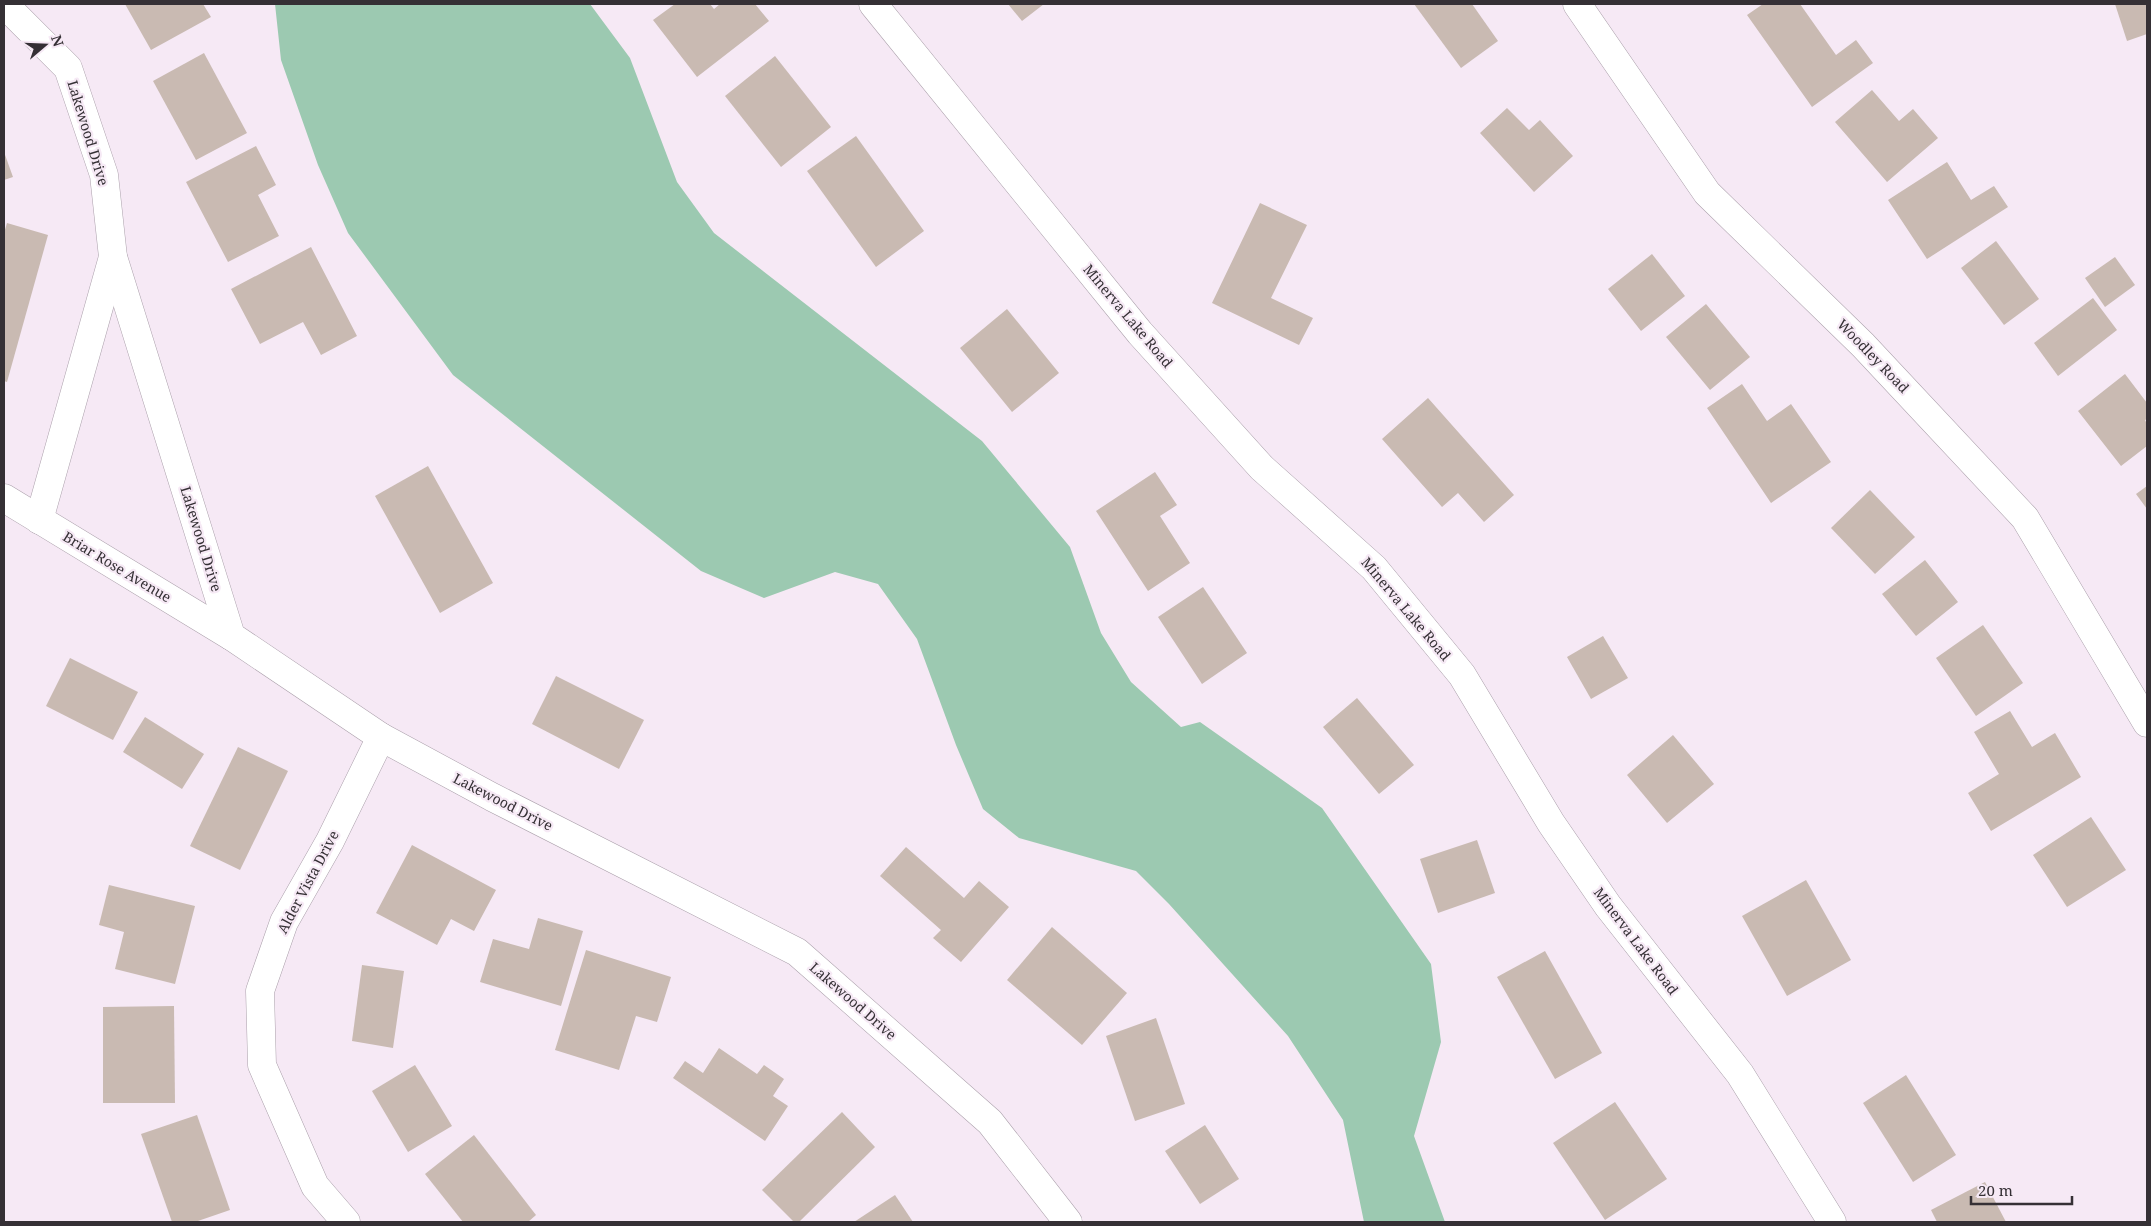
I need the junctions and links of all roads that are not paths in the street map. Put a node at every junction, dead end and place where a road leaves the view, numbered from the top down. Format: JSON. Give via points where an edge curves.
{"nodes":[{"id":1,"x":4,"y":4,"type":"edge"},
{"id":2,"x":873,"y":4,"type":"edge"},
{"id":3,"x":1577,"y":4,"type":"edge"},
{"id":4,"x":113,"y":258,"type":"junction"},
{"id":5,"x":4,"y":498,"type":"edge"},
{"id":6,"x":39,"y":520,"type":"junction"},
{"id":7,"x":231,"y":636,"type":"junction"},
{"id":8,"x":2147,"y":723,"type":"edge"},
{"id":9,"x":381,"y":737,"type":"junction"},
{"id":10,"x":346,"y":1222,"type":"edge"},
{"id":11,"x":1068,"y":1222,"type":"edge"},
{"id":12,"x":1832,"y":1222,"type":"edge"}],
"edges":[{"from":1,"to":4,"type":"street","name":"Lakewood Drive","via":[[68,68],[104,175]]},
{"from":2,"to":12,"type":"street","name":"Minerva Lake Road","via":[[1140,333],[1262,468],[1374,568],[1462,675],[1551,823],[1608,906],[1740,1074]]},
{"from":3,"to":8,"type":"street","name":"Woodley Road","via":[[1707,193],[1864,344],[2025,518]]},
{"from":4,"to":6,"type":"street","name":"Lakewood Drive"},
{"from":4,"to":7,"type":"street","name":"Lakewood Drive"},
{"from":5,"to":6,"type":"street","name":"Briar Rose Avenue"},
{"from":6,"to":7,"type":"street","name":"Briar Rose Avenue"},
{"from":7,"to":9,"type":"street","name":"Lakewood Drive"},
{"from":9,"to":10,"type":"street","name":"Alder Vista Drive","via":[[330,841],[284,922],[260,991],[262,1065],[315,1186]]},
{"from":9,"to":11,"type":"street","name":"Lakewood Drive","via":[[797,952],[990,1122]]}]}
